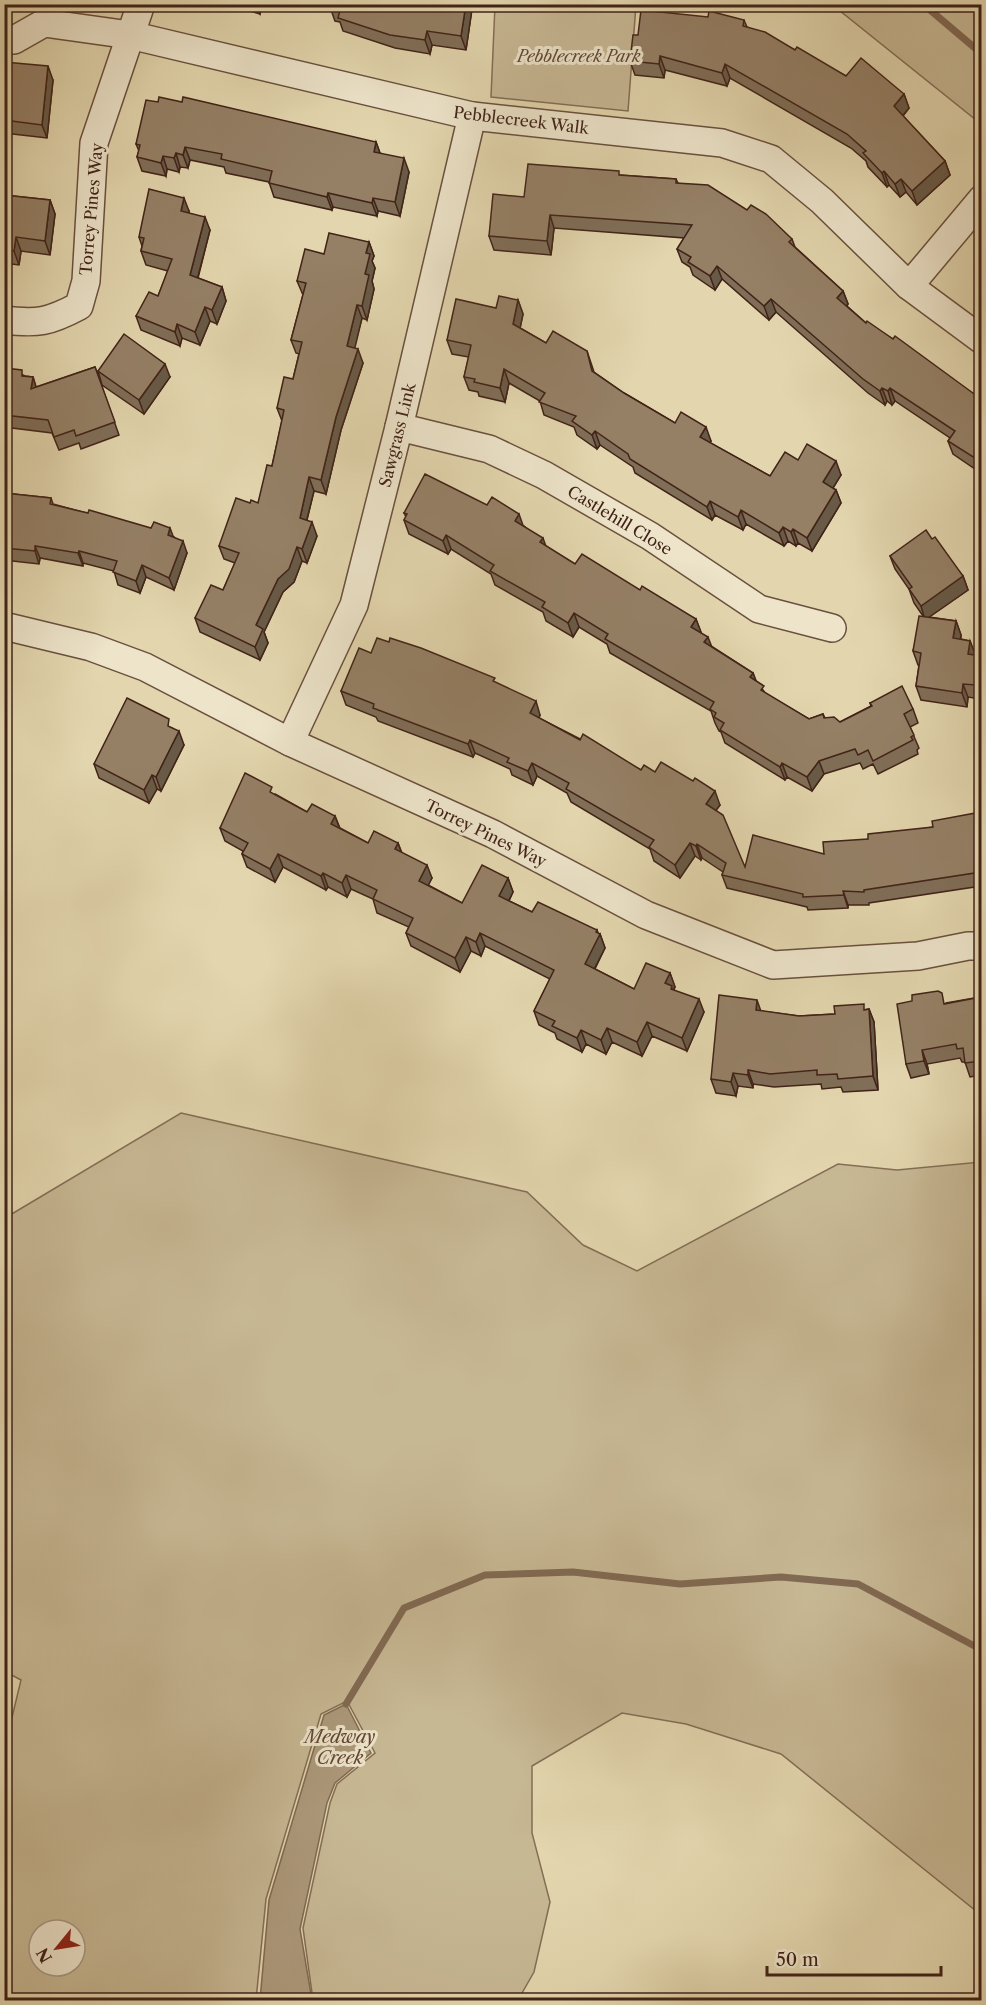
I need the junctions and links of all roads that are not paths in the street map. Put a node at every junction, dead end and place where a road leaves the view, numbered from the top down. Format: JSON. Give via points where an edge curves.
{"nodes":[{"id":1,"x":141,"y":4,"type":"edge"},
{"id":2,"x":130,"y":35,"type":"junction"},
{"id":3,"x":4,"y":40,"type":"edge"},
{"id":4,"x":472,"y":116,"type":"junction"},
{"id":5,"x":981,"y":199,"type":"edge"},
{"id":6,"x":909,"y":286,"type":"junction"},
{"id":7,"x":4,"y":320,"type":"edge"},
{"id":8,"x":981,"y":340,"type":"edge"},
{"id":9,"x":399,"y":427,"type":"junction"},
{"id":10,"x":4,"y":626,"type":"edge"},
{"id":11,"x":832,"y":628,"type":"dead end"},
{"id":12,"x":290,"y":742,"type":"junction"},
{"id":13,"x":981,"y":946,"type":"edge"}],
"edges":[{"from":1,"to":2,"type":"street","name":"Torrey Pines Way"},
{"from":2,"to":3,"type":"street","name":"Pebblecreek Walk","via":[[44,23],[14,40]]},
{"from":2,"to":4,"type":"street","name":"Pebblecreek Walk"},
{"from":2,"to":7,"type":"street","name":"Torrey Pines Way","via":[[94,143],[86,281],[79,306],[53,320]]},
{"from":4,"to":6,"type":"street","name":"Pebblecreek Walk","via":[[722,143],[771,159],[822,201]]},
{"from":4,"to":9,"type":"street","name":"Sawgrass Link"},
{"from":5,"to":6,"type":"street"},
{"from":6,"to":8,"type":"street","name":"Pebblecreek Walk"},
{"from":9,"to":11,"type":"street","name":"Castlehill Close","via":[[489,449],[544,475],[650,536],[759,609]]},
{"from":9,"to":12,"type":"street","name":"Sawgrass Link","via":[[354,605]]},
{"from":10,"to":12,"type":"street","name":"Torrey Pines Way","via":[[91,647],[145,667]]},
{"from":12,"to":13,"type":"street","name":"Torrey Pines Way","via":[[493,834],[646,915],[773,965],[918,956]]}]}
